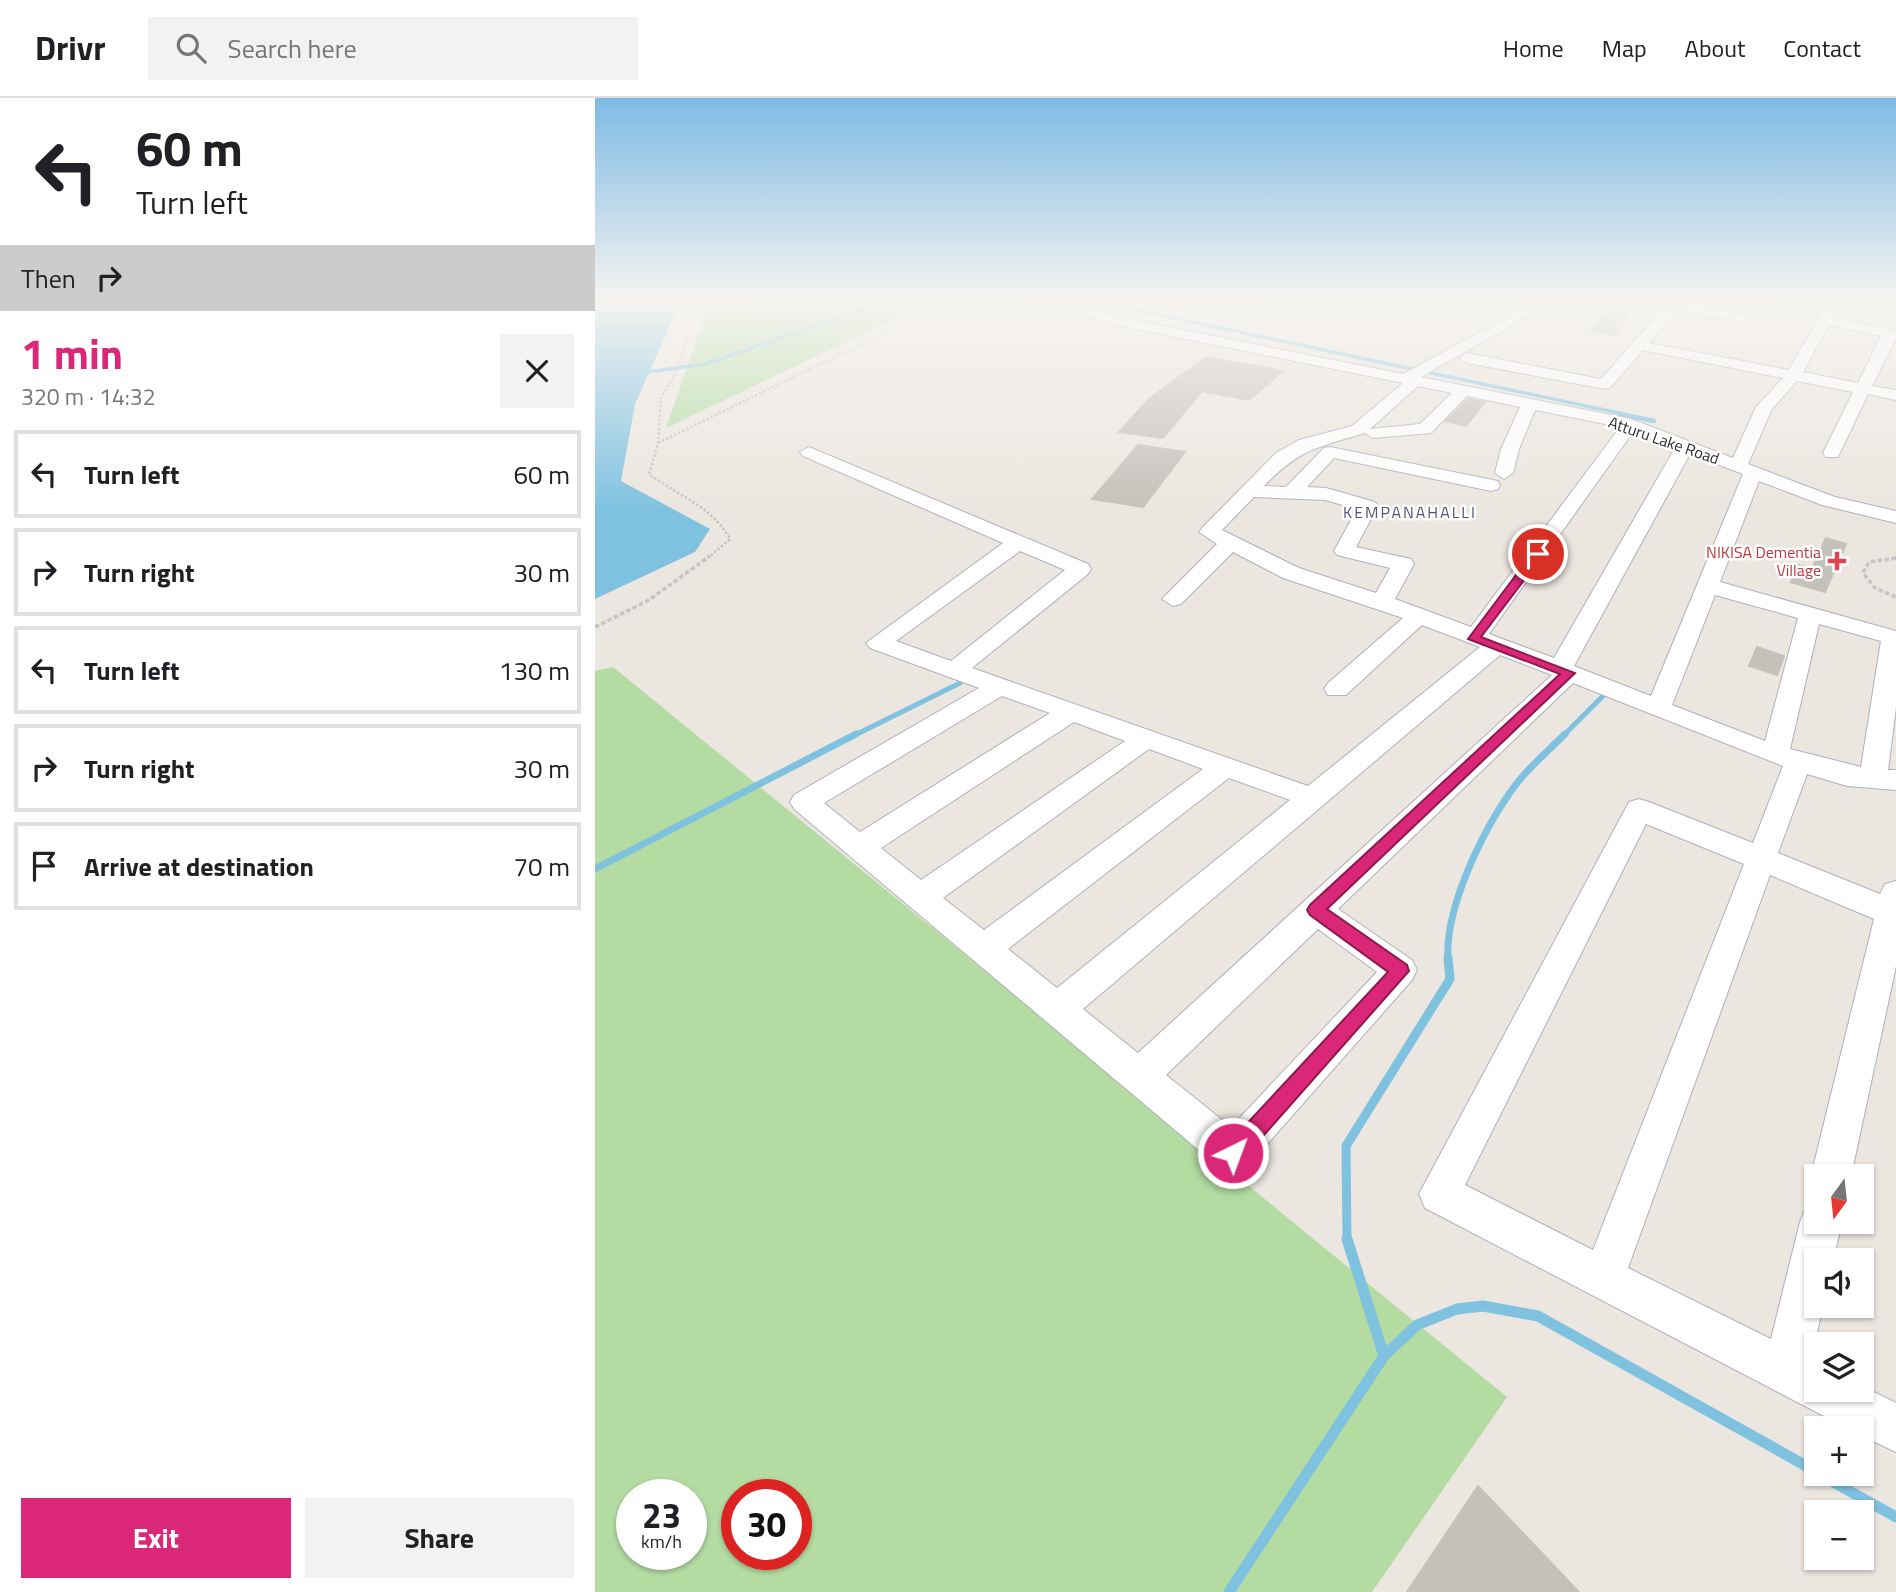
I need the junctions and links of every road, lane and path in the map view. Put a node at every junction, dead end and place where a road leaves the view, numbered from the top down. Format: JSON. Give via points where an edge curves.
{"nodes":[{"id":1,"x":677,"y":371,"type":"edge"},
{"id":2,"x":806,"y":371,"type":"edge"},
{"id":3,"x":1370,"y":371,"type":"edge"},
{"id":4,"x":1425,"y":371,"type":"edge"},
{"id":5,"x":1535,"y":371,"type":"edge"},
{"id":6,"x":1617,"y":371,"type":"edge"},
{"id":7,"x":1778,"y":371,"type":"edge"},
{"id":8,"x":1796,"y":371,"type":"edge"},
{"id":9,"x":1872,"y":371,"type":"edge"},
{"id":10,"x":1794,"y":375,"type":"junction"},
{"id":11,"x":1411,"y":379,"type":"junction"},
{"id":12,"x":1863,"y":388,"type":"junction"},
{"id":13,"x":1462,"y":392,"type":"dead end"},
{"id":14,"x":1896,"y":395,"type":"edge"},
{"id":15,"x":1530,"y":403,"type":"junction"},
{"id":16,"x":1630,"y":425,"type":"junction"},
{"id":17,"x":1373,"y":433,"type":"dead end"},
{"id":18,"x":657,"y":443,"type":"junction"},
{"id":19,"x":1305,"y":444,"type":"junction"},
{"id":20,"x":1685,"y":446,"type":"junction"},
{"id":21,"x":809,"y":452,"type":"dead end"},
{"id":22,"x":1330,"y":452,"type":"junction"},
{"id":23,"x":1832,"y":453,"type":"dead end"},
{"id":24,"x":1746,"y":469,"type":"junction"},
{"id":25,"x":1249,"y":491,"type":"junction"},
{"id":26,"x":1292,"y":492,"type":"junction"},
{"id":27,"x":1896,"y":517,"type":"edge"},
{"id":28,"x":1018,"y":542,"type":"junction"},
{"id":29,"x":1230,"y":543,"type":"junction"},
{"id":30,"x":1896,"y":558,"type":"edge"},
{"id":31,"x":1709,"y":586,"type":"junction"},
{"id":32,"x":1896,"y":597,"type":"edge"},
{"id":33,"x":1173,"y":599,"type":"dead end"},
{"id":34,"x":1382,"y":602,"type":"junction"},
{"id":35,"x":1810,"y":614,"type":"junction"},
{"id":36,"x":1418,"y":617,"type":"junction"},
{"id":37,"x":595,"y":627,"type":"edge"},
{"id":38,"x":1895,"y":638,"type":"edge"},
{"id":39,"x":1485,"y":643,"type":"junction"},
{"id":40,"x":955,"y":670,"type":"junction"},
{"id":41,"x":1565,"y":671,"type":"junction"},
{"id":42,"x":1000,"y":686,"type":"junction"},
{"id":43,"x":1337,"y":689,"type":"dead end"},
{"id":44,"x":1658,"y":709,"type":"junction"},
{"id":45,"x":1071,"y":712,"type":"junction"},
{"id":46,"x":1147,"y":738,"type":"junction"},
{"id":47,"x":1787,"y":758,"type":"junction"},
{"id":48,"x":1226,"y":766,"type":"junction"},
{"id":49,"x":1885,"y":779,"type":"edge"},
{"id":50,"x":1313,"y":797,"type":"junction"},
{"id":51,"x":859,"y":847,"type":"junction"},
{"id":52,"x":1761,"y":860,"type":"junction"},
{"id":53,"x":921,"y":897,"type":"junction"},
{"id":54,"x":1894,"y":906,"type":"edge"},
{"id":55,"x":1316,"y":910,"type":"junction"},
{"id":56,"x":984,"y":949,"type":"junction"},
{"id":57,"x":1057,"y":1009,"type":"junction"},
{"id":58,"x":1139,"y":1076,"type":"junction"},
{"id":59,"x":1834,"y":1164,"type":"edge"},
{"id":60,"x":1820,"y":1234,"type":"edge"},
{"id":61,"x":1603,"y":1278,"type":"junction"},
{"id":62,"x":1812,"y":1332,"type":"edge"},
{"id":63,"x":1804,"y":1381,"type":"edge"},
{"id":64,"x":1845,"y":1402,"type":"edge"},
{"id":65,"x":1896,"y":1428,"type":"edge"}],
"edges":[{"from":1,"to":18,"type":"path","via":[[661,397]]},
{"from":2,"to":18,"type":"path"},
{"from":3,"to":11,"type":"street","name":"Atturu Lake Road"},
{"from":4,"to":11,"type":"street"},
{"from":5,"to":6,"type":"street","via":[[1605,384]]},
{"from":7,"to":10,"type":"street"},
{"from":8,"to":10,"type":"street"},
{"from":9,"to":12,"type":"street"},
{"from":10,"to":12,"type":"street"},
{"from":10,"to":24,"type":"street","via":[[1764,407]]},
{"from":11,"to":15,"type":"street","name":"Atturu Lake Road"},
{"from":11,"to":19,"type":"street","via":[[1358,430]]},
{"from":12,"to":14,"type":"street"},
{"from":12,"to":23,"type":"street"},
{"from":13,"to":17,"type":"street","via":[[1425,429]]},
{"from":15,"to":16,"type":"street","name":"Atturu Lake Road"},
{"from":15,"to":22,"type":"street","via":[[1498,479]]},
{"from":16,"to":20,"type":"street","name":"Atturu Lake Road"},
{"from":16,"to":39,"type":"street"},
{"from":18,"to":37,"type":"path","via":[[649,474],[722,521],[730,539],[688,575],[621,618]]},
{"from":19,"to":22,"type":"street"},
{"from":19,"to":25,"type":"street","via":[[1282,457]]},
{"from":20,"to":24,"type":"street","name":"Atturu Lake Road"},
{"from":20,"to":41,"type":"street"},
{"from":21,"to":28,"type":"street"},
{"from":22,"to":26,"type":"street"},
{"from":24,"to":27,"type":"street","name":"Atturu Lake Road","via":[[1829,501]]},
{"from":24,"to":31,"type":"street"},
{"from":25,"to":26,"type":"street"},
{"from":25,"to":29,"type":"street","via":[[1209,532]]},
{"from":26,"to":34,"type":"street","via":[[1326,494],[1368,506],[1343,551],[1403,564]]},
{"from":28,"to":40,"type":"street","via":[[1080,569]]},
{"from":28,"to":40,"type":"street","via":[[877,643]]},
{"from":29,"to":33,"type":"street"},
{"from":29,"to":34,"type":"street","via":[[1291,573]]},
{"from":30,"to":32,"type":"path","via":[[1869,562],[1863,573],[1875,588]]},
{"from":31,"to":35,"type":"street"},
{"from":31,"to":44,"type":"street"},
{"from":34,"to":36,"type":"street"},
{"from":35,"to":38,"type":"street"},
{"from":35,"to":47,"type":"street"},
{"from":36,"to":39,"type":"street"},
{"from":36,"to":43,"type":"street"},
{"from":38,"to":49,"type":"street"},
{"from":39,"to":41,"type":"street"},
{"from":39,"to":50,"type":"street"},
{"from":40,"to":42,"type":"street"},
{"from":41,"to":44,"type":"street"},
{"from":41,"to":55,"type":"street"},
{"from":42,"to":45,"type":"street"},
{"from":42,"to":51,"type":"street","via":[[804,802]]},
{"from":44,"to":47,"type":"street"},
{"from":45,"to":46,"type":"street"},
{"from":45,"to":51,"type":"street"},
{"from":46,"to":48,"type":"street"},
{"from":46,"to":53,"type":"street"},
{"from":47,"to":49,"type":"street","via":[[1847,776]]},
{"from":47,"to":52,"type":"street"},
{"from":48,"to":50,"type":"street"},
{"from":48,"to":56,"type":"street"},
{"from":50,"to":57,"type":"street"},
{"from":51,"to":53,"type":"street"},
{"from":52,"to":54,"type":"street"},
{"from":52,"to":61,"type":"street"},
{"from":52,"to":61,"type":"street","via":[[1639,809],[1439,1194]]},
{"from":53,"to":56,"type":"street"},
{"from":54,"to":59,"type":"street"},
{"from":55,"to":58,"type":"street"},
{"from":55,"to":58,"type":"street","via":[[1401,971],[1233,1153]]},
{"from":56,"to":57,"type":"street"},
{"from":57,"to":58,"type":"street"},
{"from":60,"to":62,"type":"street"},
{"from":61,"to":63,"type":"street"},
{"from":64,"to":65,"type":"street"}]}
